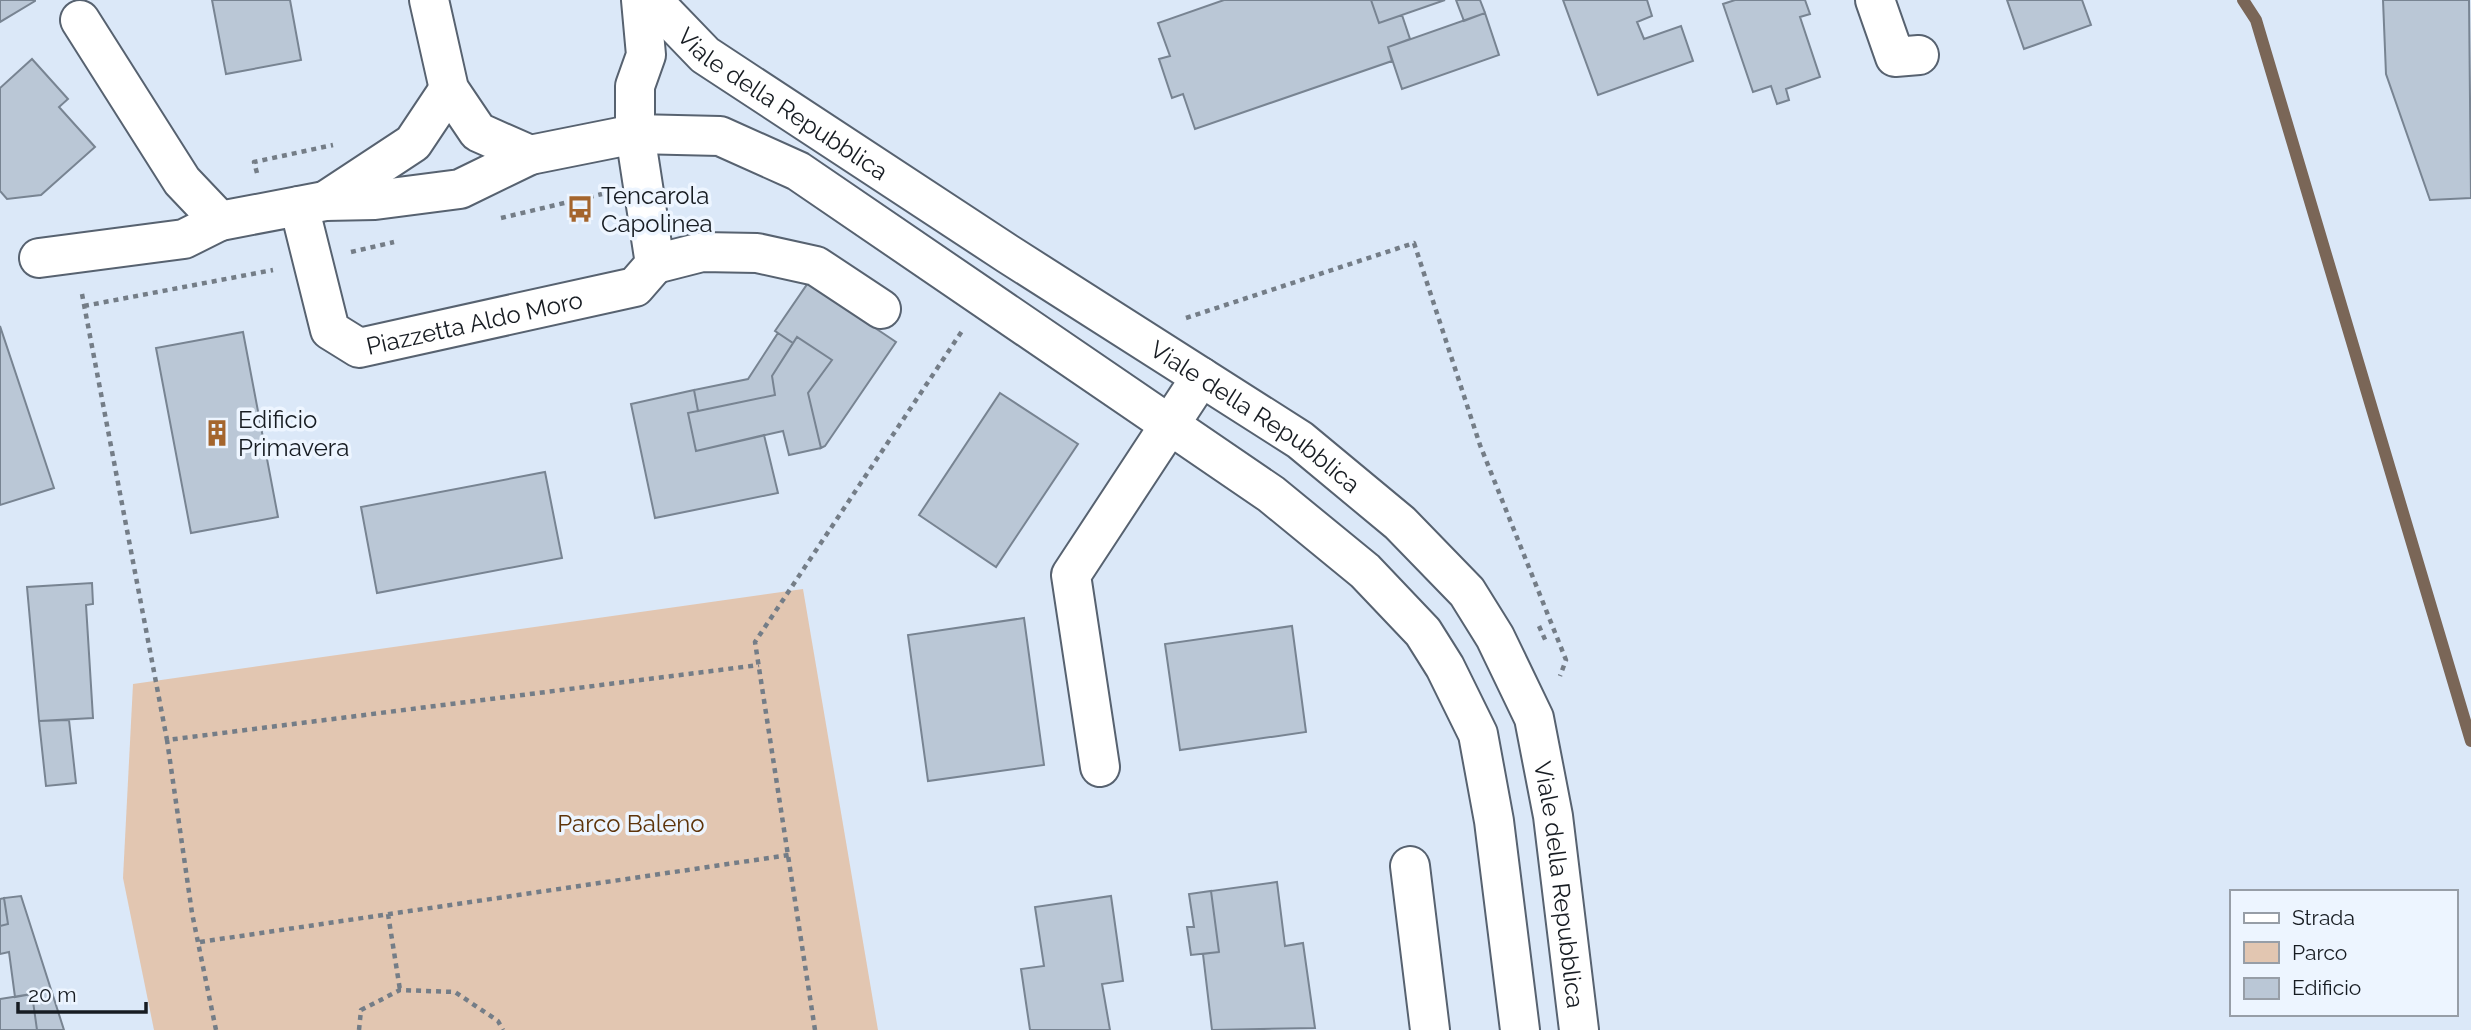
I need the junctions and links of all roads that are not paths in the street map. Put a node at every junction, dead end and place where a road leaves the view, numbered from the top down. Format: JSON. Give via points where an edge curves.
{"nodes":[{"id":1,"x":429,"y":0,"type":"edge"},
{"id":2,"x":641,"y":0,"type":"edge"},
{"id":3,"x":652,"y":0,"type":"edge"},
{"id":4,"x":1875,"y":0,"type":"edge"},
{"id":5,"x":80,"y":20,"type":"dead end"},
{"id":6,"x":1919,"y":55,"type":"dead end"},
{"id":7,"x":449,"y":89,"type":"junction"},
{"id":8,"x":635,"y":134,"type":"junction"},
{"id":9,"x":530,"y":155,"type":"junction"},
{"id":10,"x":312,"y":204,"type":"junction"},
{"id":11,"x":220,"y":221,"type":"junction"},
{"id":12,"x":57,"y":255,"type":"road end"},
{"id":13,"x":655,"y":264,"type":"junction"},
{"id":14,"x":881,"y":309,"type":"dead end"},
{"id":15,"x":1200,"y":377,"type":"junction"},
{"id":16,"x":1169,"y":425,"type":"junction"},
{"id":17,"x":1100,"y":767,"type":"dead end"},
{"id":18,"x":1410,"y":866,"type":"dead end"},
{"id":19,"x":1430,"y":1030,"type":"edge"},
{"id":20,"x":1520,"y":1030,"type":"edge"},
{"id":21,"x":1579,"y":1030,"type":"edge"}],
"edges":[{"from":1,"to":7,"type":"street"},
{"from":2,"to":8,"type":"street","via":[[646,55],[635,86]]},
{"from":3,"to":15,"type":"street","name":"Viale della Repubblica","via":[[705,55]]},
{"from":4,"to":6,"type":"street","via":[[1895,57]]},
{"from":5,"to":11,"type":"street","via":[[182,181]]},
{"from":7,"to":9,"type":"street","via":[[478,132]]},
{"from":7,"to":10,"type":"street","via":[[413,143]]},
{"from":8,"to":9,"type":"street"},
{"from":8,"to":13,"type":"street"},
{"from":8,"to":16,"type":"street","name":"Viale della Repubblica","via":[[720,135],[798,171]]},
{"from":9,"to":10,"type":"street","via":[[460,189]]},
{"from":10,"to":11,"type":"street"},
{"from":10,"to":13,"type":"street","name":"Piazzetta Aldo Moro","via":[[330,330],[359,348],[635,287]]},
{"from":11,"to":12,"type":"street","via":[[184,239]]},
{"from":13,"to":14,"type":"street","name":"Piazzetta Aldo Moro","via":[[702,251],[757,253],[816,266]]},
{"from":15,"to":16,"type":"street"},
{"from":15,"to":21,"type":"street","name":"Viale della Repubblica","via":[[1300,440],[1400,523],[1467,592],[1495,637],[1534,718],[1553,816]]},
{"from":16,"to":17,"type":"street","via":[[1071,575]]},
{"from":16,"to":20,"type":"street","name":"Viale della Repubblica","via":[[1271,494],[1365,571],[1423,632],[1444,667],[1478,734],[1494,821]]},
{"from":18,"to":19,"type":"street"}]}
